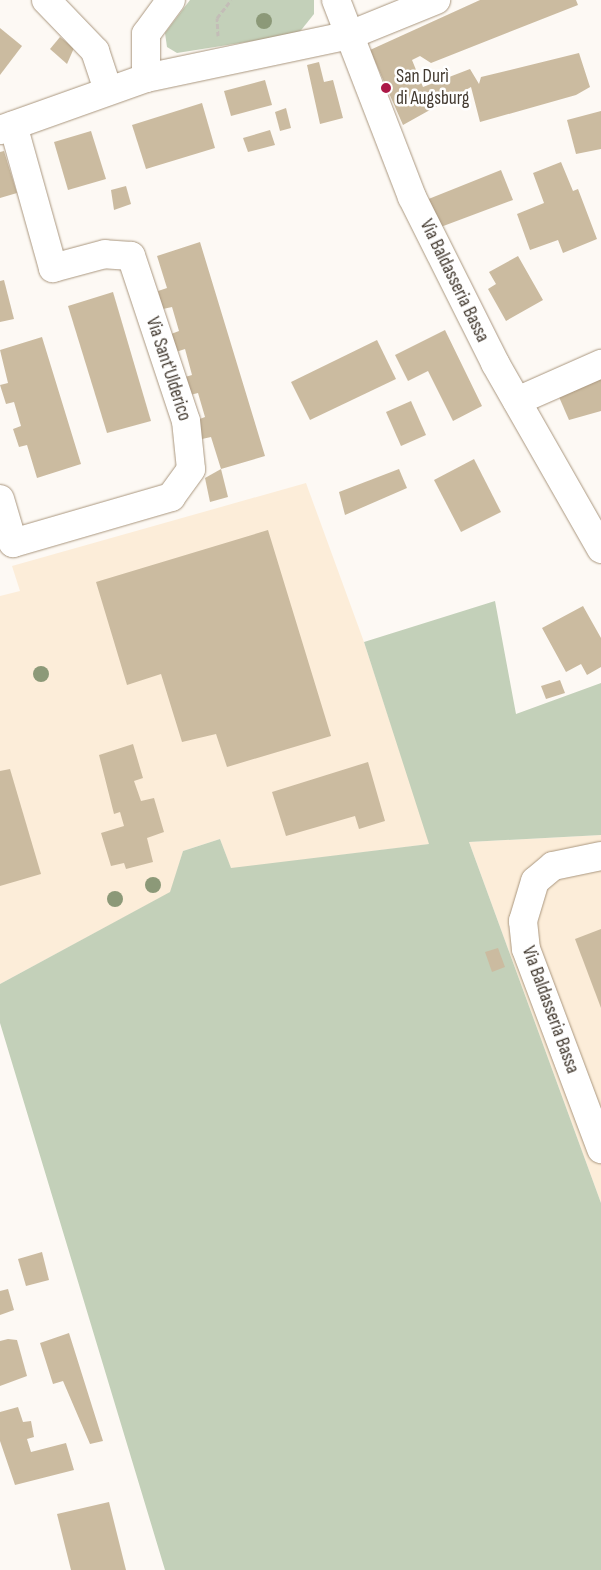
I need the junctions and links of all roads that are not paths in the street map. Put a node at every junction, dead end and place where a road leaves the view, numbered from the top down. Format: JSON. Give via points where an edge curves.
{"nodes":[{"id":1,"x":46,"y":0,"type":"edge"},
{"id":2,"x":171,"y":0,"type":"edge"},
{"id":3,"x":336,"y":0,"type":"edge"},
{"id":4,"x":436,"y":0,"type":"edge"},
{"id":5,"x":350,"y":35,"type":"junction"},
{"id":6,"x":146,"y":78,"type":"junction"},
{"id":7,"x":108,"y":90,"type":"junction"},
{"id":8,"x":7,"y":128,"type":"edge"},
{"id":9,"x":601,"y":364,"type":"edge"},
{"id":10,"x":517,"y":401,"type":"junction"},
{"id":11,"x":0,"y":499,"type":"edge"},
{"id":12,"x":601,"y":549,"type":"edge"},
{"id":13,"x":601,"y":856,"type":"edge"},
{"id":14,"x":601,"y":1149,"type":"edge"}],
"edges":[{"from":1,"to":7,"type":"street","via":[[90,44]]},
{"from":2,"to":6,"type":"street","via":[[146,34]]},
{"from":3,"to":5,"type":"street","name":"Via Baldasseria Bassa"},
{"from":4,"to":5,"type":"street","name":"Via Sant'Ulderico"},
{"from":5,"to":6,"type":"street","name":"Via Sant'Ulderico"},
{"from":5,"to":10,"type":"street","name":"Via Baldasseria Bassa","via":[[412,197]]},
{"from":6,"to":7,"type":"street","name":"Via Sant'Ulderico"},
{"from":7,"to":8,"type":"street","name":"Via Sant'Ulderico"},
{"from":8,"to":11,"type":"street","name":"Via Sant'Ulderico","via":[[53,268],[105,254],[131,256],[186,421],[191,469],[171,497],[13,543]]},
{"from":9,"to":10,"type":"street"},
{"from":10,"to":12,"type":"street","name":"Via Baldasseria Bassa"},
{"from":13,"to":14,"type":"street","name":"Via Baldasseria Bassa","via":[[578,858],[547,871],[531,889],[523,921],[526,949]]}]}
